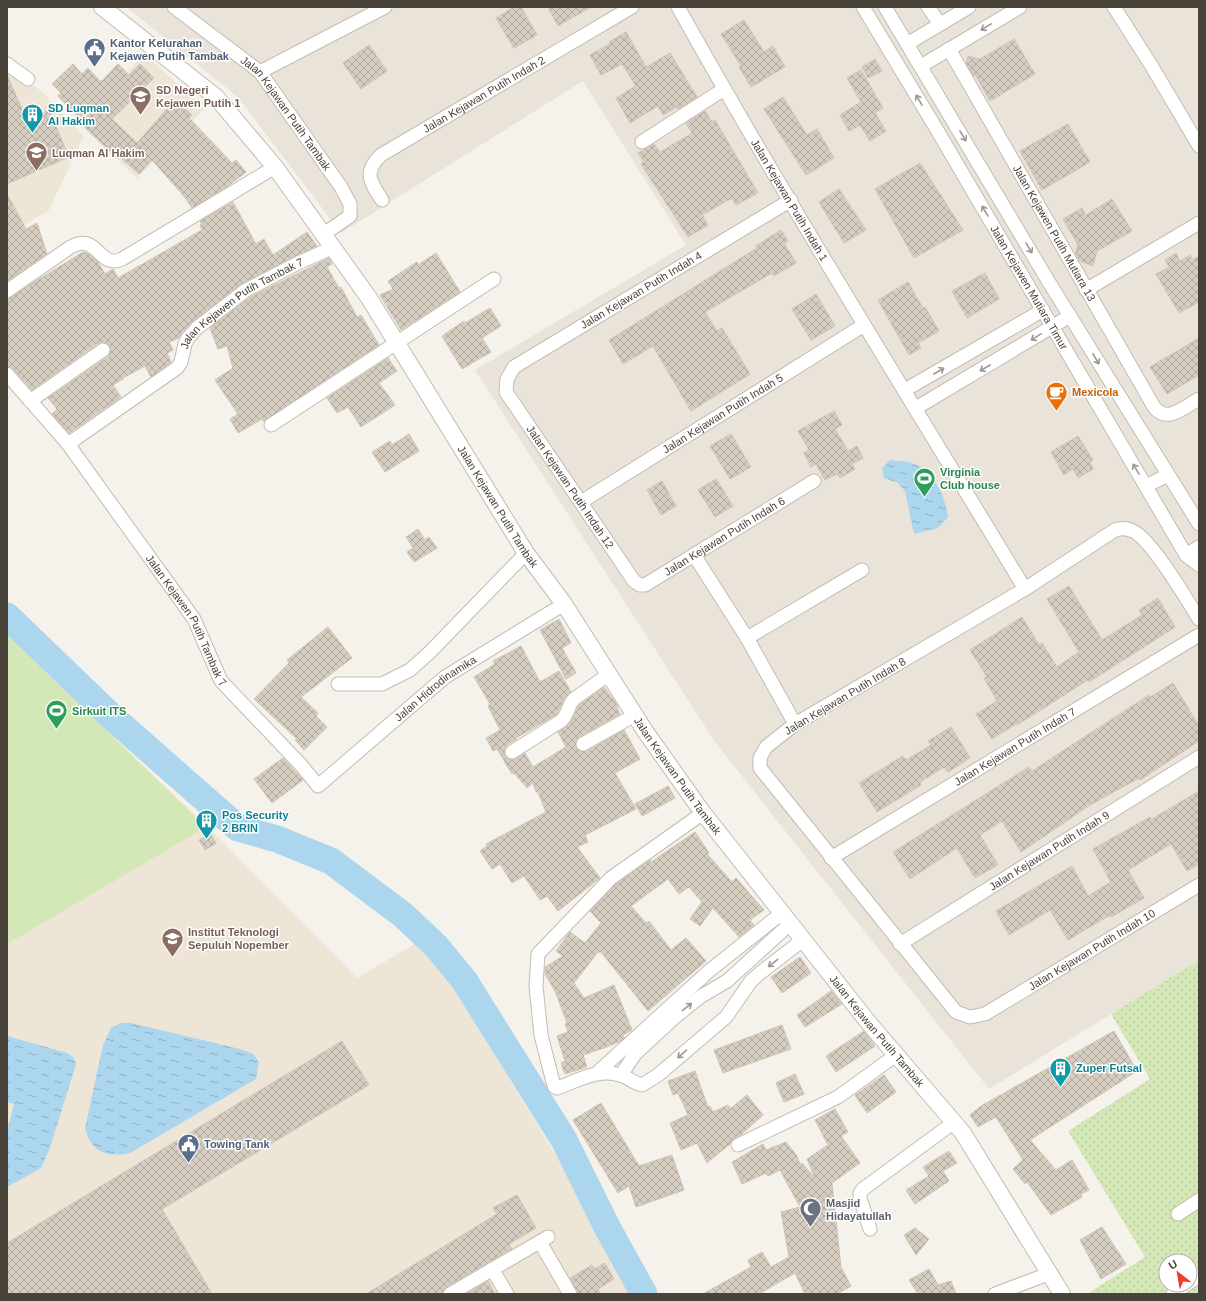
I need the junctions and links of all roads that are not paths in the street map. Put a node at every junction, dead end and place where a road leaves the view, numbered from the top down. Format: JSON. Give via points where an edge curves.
{"nodes":[{"id":1,"x":102,"y":7,"type":"edge"},
{"id":2,"x":174,"y":7,"type":"edge"},
{"id":3,"x":385,"y":7,"type":"edge"},
{"id":4,"x":632,"y":7,"type":"edge"},
{"id":5,"x":678,"y":7,"type":"edge"},
{"id":6,"x":863,"y":7,"type":"edge"},
{"id":7,"x":885,"y":7,"type":"edge"},
{"id":8,"x":928,"y":7,"type":"edge"},
{"id":9,"x":969,"y":7,"type":"edge"},
{"id":10,"x":1020,"y":7,"type":"edge"},
{"id":11,"x":1114,"y":7,"type":"edge"},
{"id":12,"x":940,"y":24,"type":"junction"},
{"id":13,"x":907,"y":44,"type":"junction"},
{"id":14,"x":949,"y":49,"type":"junction"},
{"id":15,"x":7,"y":64,"type":"edge"},
{"id":16,"x":921,"y":66,"type":"junction"},
{"id":17,"x":260,"y":72,"type":"junction"},
{"id":18,"x":28,"y":79,"type":"dead end"},
{"id":19,"x":724,"y":89,"type":"junction"},
{"id":20,"x":642,"y":142,"type":"dead end"},
{"id":21,"x":1199,"y":146,"type":"edge"},
{"id":22,"x":276,"y":167,"type":"junction"},
{"id":23,"x":382,"y":200,"type":"dead end"},
{"id":24,"x":791,"y":200,"type":"junction"},
{"id":25,"x":1199,"y":223,"type":"edge"},
{"id":26,"x":329,"y":241,"type":"junction"},
{"id":27,"x":494,"y":278,"type":"dead end"},
{"id":28,"x":1086,"y":290,"type":"junction"},
{"id":29,"x":7,"y":291,"type":"edge"},
{"id":30,"x":1043,"y":310,"type":"junction"},
{"id":31,"x":1070,"y":316,"type":"junction"},
{"id":32,"x":864,"y":326,"type":"junction"},
{"id":33,"x":1053,"y":327,"type":"junction"},
{"id":34,"x":396,"y":341,"type":"junction"},
{"id":35,"x":103,"y":350,"type":"dead end"},
{"id":36,"x":9,"y":379,"type":"edge"},
{"id":37,"x":905,"y":390,"type":"junction"},
{"id":38,"x":506,"y":392,"type":"joint"},
{"id":39,"x":1199,"y":399,"type":"edge"},
{"id":40,"x":30,"y":401,"type":"junction"},
{"id":41,"x":916,"y":408,"type":"junction"},
{"id":42,"x":271,"y":425,"type":"dead end"},
{"id":43,"x":68,"y":444,"type":"junction"},
{"id":44,"x":1168,"y":475,"type":"junction"},
{"id":45,"x":814,"y":481,"type":"dead end"},
{"id":46,"x":1146,"y":486,"type":"junction"},
{"id":47,"x":581,"y":502,"type":"junction"},
{"id":48,"x":1199,"y":524,"type":"edge"},
{"id":49,"x":1199,"y":547,"type":"edge"},
{"id":50,"x":526,"y":553,"type":"junction"},
{"id":51,"x":694,"y":555,"type":"junction"},
{"id":52,"x":1186,"y":555,"type":"junction"},
{"id":53,"x":1199,"y":565,"type":"edge"},
{"id":54,"x":862,"y":570,"type":"dead end"},
{"id":55,"x":634,"y":581,"type":"joint"},
{"id":56,"x":1025,"y":589,"type":"junction"},
{"id":57,"x":564,"y":604,"type":"junction"},
{"id":58,"x":1199,"y":619,"type":"edge"},
{"id":59,"x":1199,"y":635,"type":"edge"},
{"id":60,"x":747,"y":638,"type":"junction"},
{"id":61,"x":609,"y":674,"type":"junction"},
{"id":62,"x":338,"y":684,"type":"dead end"},
{"id":63,"x":635,"y":715,"type":"junction"},
{"id":64,"x":795,"y":724,"type":"junction"},
{"id":65,"x":583,"y":744,"type":"dead end"},
{"id":66,"x":512,"y":752,"type":"dead end"},
{"id":67,"x":1199,"y":758,"type":"edge"},
{"id":68,"x":318,"y":786,"type":"joint"},
{"id":69,"x":703,"y":813,"type":"junction"},
{"id":70,"x":831,"y":858,"type":"junction"},
{"id":71,"x":1199,"y":885,"type":"edge"},
{"id":72,"x":786,"y":918,"type":"junction"},
{"id":73,"x":804,"y":939,"type":"junction"},
{"id":74,"x":900,"y":944,"type":"junction"},
{"id":75,"x":727,"y":981,"type":"junction"},
{"id":76,"x":743,"y":994,"type":"junction"},
{"id":77,"x":986,"y":1014,"type":"joint"},
{"id":78,"x":896,"y":1055,"type":"junction"},
{"id":79,"x":598,"y":1072,"type":"junction"},
{"id":80,"x":621,"y":1075,"type":"junction"},
{"id":81,"x":953,"y":1122,"type":"junction"},
{"id":82,"x":738,"y":1145,"type":"dead end"},
{"id":83,"x":1199,"y":1200,"type":"edge"},
{"id":84,"x":1178,"y":1214,"type":"dead end"},
{"id":85,"x":870,"y":1229,"type":"dead end"},
{"id":86,"x":492,"y":1269,"type":"junction"},
{"id":87,"x":1051,"y":1273,"type":"junction"},
{"id":88,"x":450,"y":1294,"type":"edge"},
{"id":89,"x":507,"y":1294,"type":"edge"},
{"id":90,"x":570,"y":1294,"type":"edge"},
{"id":91,"x":995,"y":1294,"type":"edge"},
{"id":92,"x":1062,"y":1294,"type":"edge"}],
"edges":[{"from":1,"to":22,"type":"street","name":"Jalan Kejawan Putih Tambak","via":[[216,97]]},
{"from":2,"to":17,"type":"street","name":"Jalan Kejawan Putih Tambak"},
{"from":3,"to":17,"type":"street"},
{"from":4,"to":23,"type":"street","name":"Jalan Kejawan Putih Indah 2","via":[[381,155],[375,160],[370,173],[371,184]]},
{"from":5,"to":19,"type":"street","name":"Jalan Kejawan Putih Indah 1"},
{"from":30,"to":6,"type":"street","name":"Jalan Kejawen Mutiara Timur","one_way":true},
{"from":7,"to":13,"type":"street","name":"Jalan Kejawen Mutiara Timur"},
{"from":8,"to":12,"type":"street"},
{"from":9,"to":12,"type":"street"},
{"from":10,"to":14,"type":"street","one_way":true},
{"from":11,"to":21,"type":"street"},
{"from":12,"to":13,"type":"street"},
{"from":13,"to":16,"type":"street","name":"Jalan Kejawen Mutiara Timur"},
{"from":14,"to":16,"type":"street"},
{"from":14,"to":28,"type":"street","name":"Jalan Kejawen Putih Mutiara 13"},
{"from":15,"to":18,"type":"street"},
{"from":16,"to":31,"type":"street","name":"Jalan Kejawen Mutiara Timur","one_way":true},
{"from":17,"to":26,"type":"street","name":"Jalan Kejawan Putih Tambak","via":[[341,187],[350,204],[350,216]]},
{"from":19,"to":20,"type":"street"},
{"from":19,"to":24,"type":"street","name":"Jalan Kejawan Putih Indah 1"},
{"from":22,"to":26,"type":"street","name":"Jalan Kejawan Putih Tambak"},
{"from":22,"to":29,"type":"street","via":[[122,259],[110,261],[90,244],[80,243]]},
{"from":24,"to":32,"type":"street","name":"Jalan Kejawan Putih Indah 1"},
{"from":24,"to":38,"type":"street","name":"Jalan Kejawan Putih Indah 4","via":[[514,366],[507,379]]},
{"from":25,"to":28,"type":"street"},
{"from":26,"to":34,"type":"street","name":"Jalan Kejawan Putih Tambak","via":[[370,298]]},
{"from":26,"to":43,"type":"street","name":"Jalan Kejawen Putih Tambak 7","via":[[292,266],[246,290],[197,328],[184,344],[181,362],[177,368]]},
{"from":27,"to":34,"type":"street"},
{"from":28,"to":39,"type":"street","name":"Jalan Kejawen Putih Mutiara 13","via":[[1154,407],[1162,415],[1170,416]]},
{"from":30,"to":33,"type":"street","name":"Jalan Kejawen Mutiara Timur"},
{"from":37,"to":30,"type":"street","one_way":true},
{"from":31,"to":33,"type":"street"},
{"from":31,"to":44,"type":"street","name":"Jalan Kejawen Mutiara Timur","one_way":true},
{"from":32,"to":37,"type":"street","name":"Jalan Kejawan Putih Indah 1"},
{"from":32,"to":47,"type":"street","name":"Jalan Kejawan Putih Indah 5"},
{"from":33,"to":41,"type":"street","one_way":true},
{"from":46,"to":33,"type":"street","name":"Jalan Kejawen Mutiara Timur","one_way":true},
{"from":34,"to":42,"type":"street"},
{"from":34,"to":50,"type":"street","name":"Jalan Kejawan Putih Tambak"},
{"from":35,"to":40,"type":"street"},
{"from":36,"to":40,"type":"street","name":"Jalan Kejawen Putih Tambak 7"},
{"from":37,"to":41,"type":"street","name":"Jalan Kejawan Putih Indah 1"},
{"from":38,"to":47,"type":"street","name":"Jalan Kejawan Putih Indah 12"},
{"from":40,"to":43,"type":"street","name":"Jalan Kejawen Putih Tambak 7"},
{"from":41,"to":56,"type":"street","name":"Jalan Kejawan Putih Indah 1"},
{"from":43,"to":68,"type":"street","name":"Jalan Kejawen Putih Tambak 7","via":[[194,619],[221,681]]},
{"from":44,"to":46,"type":"street"},
{"from":44,"to":48,"type":"street","name":"Jalan Kejawen Mutiara Timur"},
{"from":45,"to":51,"type":"street","name":"Jalan Kejawan Putih Indah 6"},
{"from":46,"to":52,"type":"street","name":"Jalan Kejawen Mutiara Timur"},
{"from":47,"to":55,"type":"street","name":"Jalan Kejawan Putih Indah 12"},
{"from":49,"to":52,"type":"street"},
{"from":50,"to":57,"type":"street","name":"Jalan Kejawan Putih Tambak"},
{"from":50,"to":62,"type":"street","via":[[410,670],[382,684]]},
{"from":51,"to":55,"type":"street","name":"Jalan Kejawan Putih Indah 6","via":[[645,585]]},
{"from":51,"to":60,"type":"street"},
{"from":52,"to":53,"type":"street","name":"Jalan Kejawen Mutiara Timur"},
{"from":54,"to":60,"type":"street"},
{"from":56,"to":58,"type":"street","name":"Jalan Kejawan Putih Indah 8","via":[[1115,530],[1129,530],[1144,540]]},
{"from":56,"to":64,"type":"street","name":"Jalan Kejawan Putih Indah 8"},
{"from":57,"to":61,"type":"street","name":"Jalan Kejawan Putih Tambak"},
{"from":57,"to":68,"type":"street","name":"Jalan Hidrodinamika","via":[[445,677]]},
{"from":59,"to":70,"type":"street","name":"Jalan Kejawan Putih Indah 7"},
{"from":60,"to":64,"type":"street"},
{"from":61,"to":63,"type":"street","name":"Jalan Kejawan Putih Tambak"},
{"from":61,"to":66,"type":"street","via":[[574,698],[569,704],[567,715],[561,721]]},
{"from":63,"to":65,"type":"street"},
{"from":63,"to":69,"type":"street","name":"Jalan Kejawan Putih Tambak"},
{"from":64,"to":70,"type":"street","name":"Jalan Kejawan Putih Indah 8","via":[[766,747],[760,758],[760,768]]},
{"from":67,"to":74,"type":"street","name":"Jalan Kejawan Putih Indah 9"},
{"from":69,"to":72,"type":"street","name":"Jalan Kejawan Putih Tambak"},
{"from":69,"to":79,"type":"street","via":[[611,878],[538,954],[536,986],[541,1035],[554,1086],[557,1088]]},
{"from":70,"to":74,"type":"street","name":"Jalan Kejawan Putih Indah 8"},
{"from":71,"to":77,"type":"street","name":"Jalan Kejawan Putih Indah 10"},
{"from":72,"to":73,"type":"street","name":"Jalan Kejawan Putih Tambak"},
{"from":72,"to":75,"type":"street"},
{"from":72,"to":79,"type":"street","via":[[709,971]]},
{"from":73,"to":76,"type":"street","one_way":true,"via":[[760,972]]},
{"from":73,"to":78,"type":"street","name":"Jalan Kejawan Putih Tambak"},
{"from":74,"to":77,"type":"street","name":"Jalan Kejawan Putih Indah 8","via":[[956,1012],[970,1017]]},
{"from":75,"to":76,"type":"street"},
{"from":80,"to":75,"type":"street","one_way":true,"via":[[635,1054],[675,1017],[700,997]]},
{"from":76,"to":80,"type":"street","one_way":true,"via":[[726,1017],[658,1075],[642,1085]]},
{"from":78,"to":81,"type":"street","name":"Jalan Kejawan Putih Tambak"},
{"from":78,"to":82,"type":"street","via":[[838,1097]]},
{"from":79,"to":80,"type":"street"},
{"from":81,"to":85,"type":"street","via":[[863,1188],[860,1198]]},
{"from":81,"to":87,"type":"street","name":"Jalan Kejawan Putih Tambak"},
{"from":83,"to":84,"type":"street"},
{"from":86,"to":88,"type":"street"},
{"from":86,"to":89,"type":"street"},
{"from":86,"to":90,"type":"street","via":[[544,1240]]},
{"from":87,"to":91,"type":"street"},
{"from":87,"to":92,"type":"street","name":"Jalan Kejawan Putih Tambak"}]}
